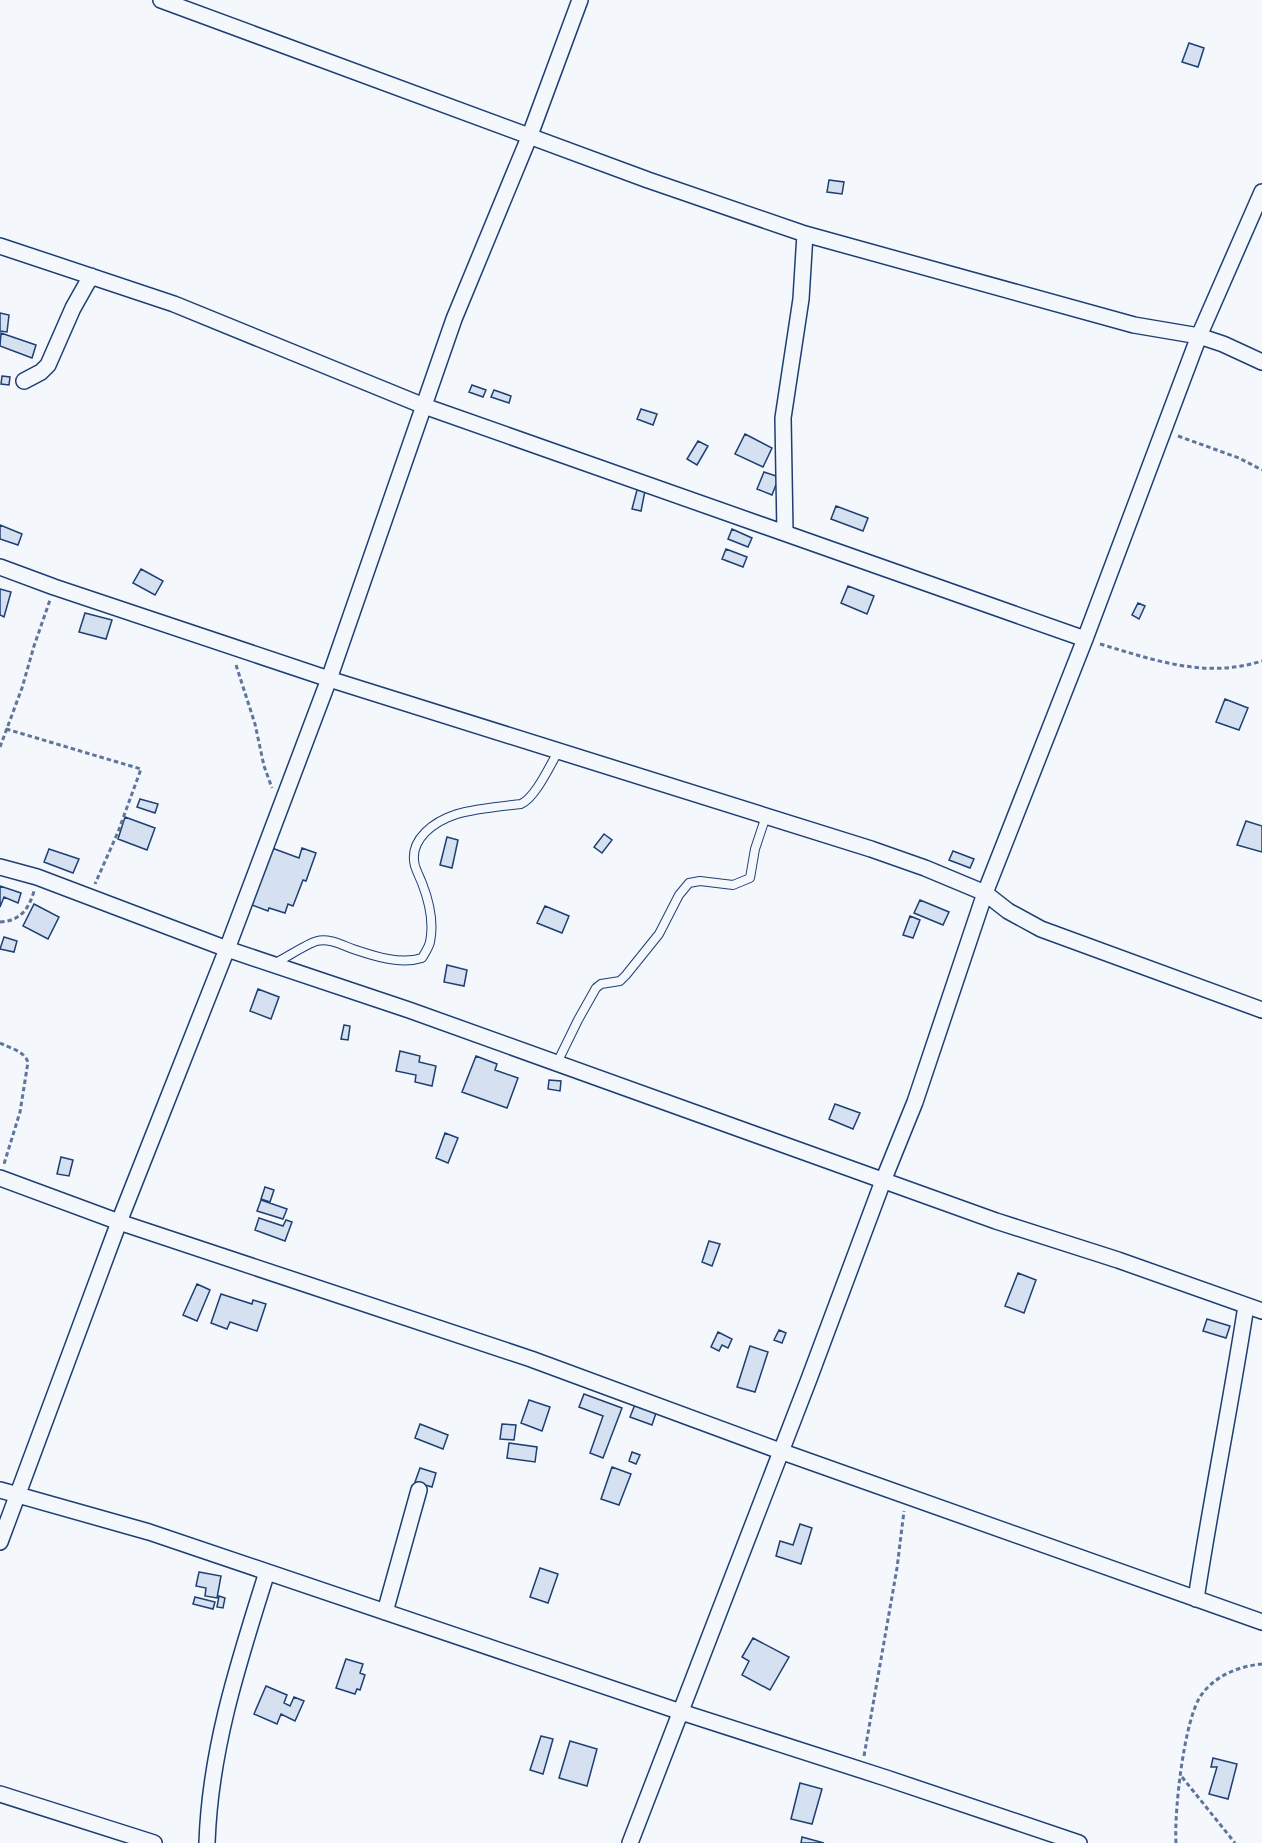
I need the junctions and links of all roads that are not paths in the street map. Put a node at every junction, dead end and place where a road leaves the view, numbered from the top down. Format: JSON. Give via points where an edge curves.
{"nodes":[{"id":1,"x":161,"y":0,"type":"edge"},
{"id":2,"x":580,"y":0,"type":"edge"},
{"id":3,"x":530,"y":135,"type":"junction"},
{"id":4,"x":1262,"y":192,"type":"edge"},
{"id":5,"x":806,"y":234,"type":"junction"},
{"id":6,"x":0,"y":246,"type":"edge"},
{"id":7,"x":91,"y":276,"type":"junction"},
{"id":8,"x":1199,"y":336,"type":"junction"},
{"id":9,"x":1262,"y":362,"type":"edge"},
{"id":10,"x":24,"y":381,"type":"dead end"},
{"id":11,"x":424,"y":406,"type":"junction"},
{"id":12,"x":785,"y":532,"type":"junction"},
{"id":13,"x":0,"y":567,"type":"edge"},
{"id":14,"x":1085,"y":639,"type":"junction"},
{"id":15,"x":329,"y":680,"type":"junction"},
{"id":16,"x":559,"y":750,"type":"junction"},
{"id":17,"x":766,"y":816,"type":"junction"},
{"id":18,"x":0,"y":867,"type":"edge"},
{"id":19,"x":984,"y":894,"type":"junction"},
{"id":20,"x":227,"y":949,"type":"junction"},
{"id":21,"x":273,"y":965,"type":"junction"},
{"id":22,"x":1262,"y":1010,"type":"edge"},
{"id":23,"x":557,"y":1063,"type":"junction"},
{"id":24,"x":2,"y":1171,"type":"edge"},
{"id":25,"x":883,"y":1181,"type":"junction"},
{"id":26,"x":119,"y":1222,"type":"junction"},
{"id":27,"x":1246,"y":1306,"type":"junction"},
{"id":28,"x":1262,"y":1311,"type":"edge"},
{"id":29,"x":780,"y":1451,"type":"junction"},
{"id":30,"x":0,"y":1490,"type":"edge"},
{"id":31,"x":419,"y":1490,"type":"dead end"},
{"id":32,"x":18,"y":1496,"type":"junction"},
{"id":33,"x":0,"y":1542,"type":"edge"},
{"id":34,"x":267,"y":1572,"type":"junction"},
{"id":35,"x":1196,"y":1599,"type":"junction"},
{"id":36,"x":385,"y":1612,"type":"junction"},
{"id":37,"x":1262,"y":1622,"type":"edge"},
{"id":38,"x":681,"y":1712,"type":"junction"},
{"id":39,"x":0,"y":1794,"type":"edge"},
{"id":40,"x":154,"y":1843,"type":"edge"},
{"id":41,"x":207,"y":1843,"type":"edge"},
{"id":42,"x":630,"y":1843,"type":"edge"},
{"id":43,"x":1078,"y":1843,"type":"edge"}],
"edges":[{"from":1,"to":3,"type":"street"},
{"from":2,"to":3,"type":"street"},
{"from":3,"to":5,"type":"street"},
{"from":3,"to":11,"type":"street","via":[[454,319]]},
{"from":4,"to":8,"type":"street"},
{"from":5,"to":8,"type":"street","via":[[1134,325]]},
{"from":5,"to":12,"type":"street","via":[[801,299],[783,418]]},
{"from":6,"to":7,"type":"street"},
{"from":7,"to":10,"type":"street","via":[[48,365]]},
{"from":7,"to":11,"type":"street","via":[[174,304]]},
{"from":8,"to":9,"type":"street"},
{"from":8,"to":14,"type":"street"},
{"from":11,"to":12,"type":"street"},
{"from":11,"to":15,"type":"street"},
{"from":12,"to":14,"type":"street"},
{"from":13,"to":15,"type":"street"},
{"from":14,"to":19,"type":"street"},
{"from":15,"to":16,"type":"street"},
{"from":15,"to":20,"type":"street"},
{"from":16,"to":17,"type":"street"},
{"from":16,"to":21,"type":"lane","via":[[526,802],[459,813],[429,828],[420,838],[414,854],[415,866],[430,907],[431,926],[430,944],[422,958],[391,959],[334,942],[316,941]]},
{"from":17,"to":19,"type":"street","via":[[915,864]]},
{"from":17,"to":23,"type":"lane","via":[[750,878],[733,885],[700,881],[687,884],[659,934],[626,975],[620,981],[596,988]]},
{"from":18,"to":20,"type":"street"},
{"from":19,"to":22,"type":"street","via":[[1041,929]]},
{"from":19,"to":25,"type":"street","via":[[915,1102]]},
{"from":20,"to":21,"type":"street"},
{"from":20,"to":26,"type":"street"},
{"from":21,"to":23,"type":"street"},
{"from":23,"to":25,"type":"street"},
{"from":24,"to":26,"type":"street"},
{"from":25,"to":27,"type":"street"},
{"from":25,"to":29,"type":"street"},
{"from":26,"to":29,"type":"street","via":[[531,1359]]},
{"from":26,"to":32,"type":"street"},
{"from":27,"to":28,"type":"street"},
{"from":27,"to":35,"type":"street"},
{"from":29,"to":35,"type":"street"},
{"from":29,"to":38,"type":"street"},
{"from":30,"to":32,"type":"street"},
{"from":31,"to":36,"type":"street"},
{"from":32,"to":33,"type":"street"},
{"from":32,"to":34,"type":"street","via":[[149,1532]]},
{"from":34,"to":36,"type":"street"},
{"from":34,"to":41,"type":"street","via":[[222,1725],[212,1778]]},
{"from":35,"to":37,"type":"street"},
{"from":36,"to":38,"type":"street"},
{"from":38,"to":42,"type":"street"},
{"from":38,"to":43,"type":"street"},
{"from":39,"to":40,"type":"street"}]}
